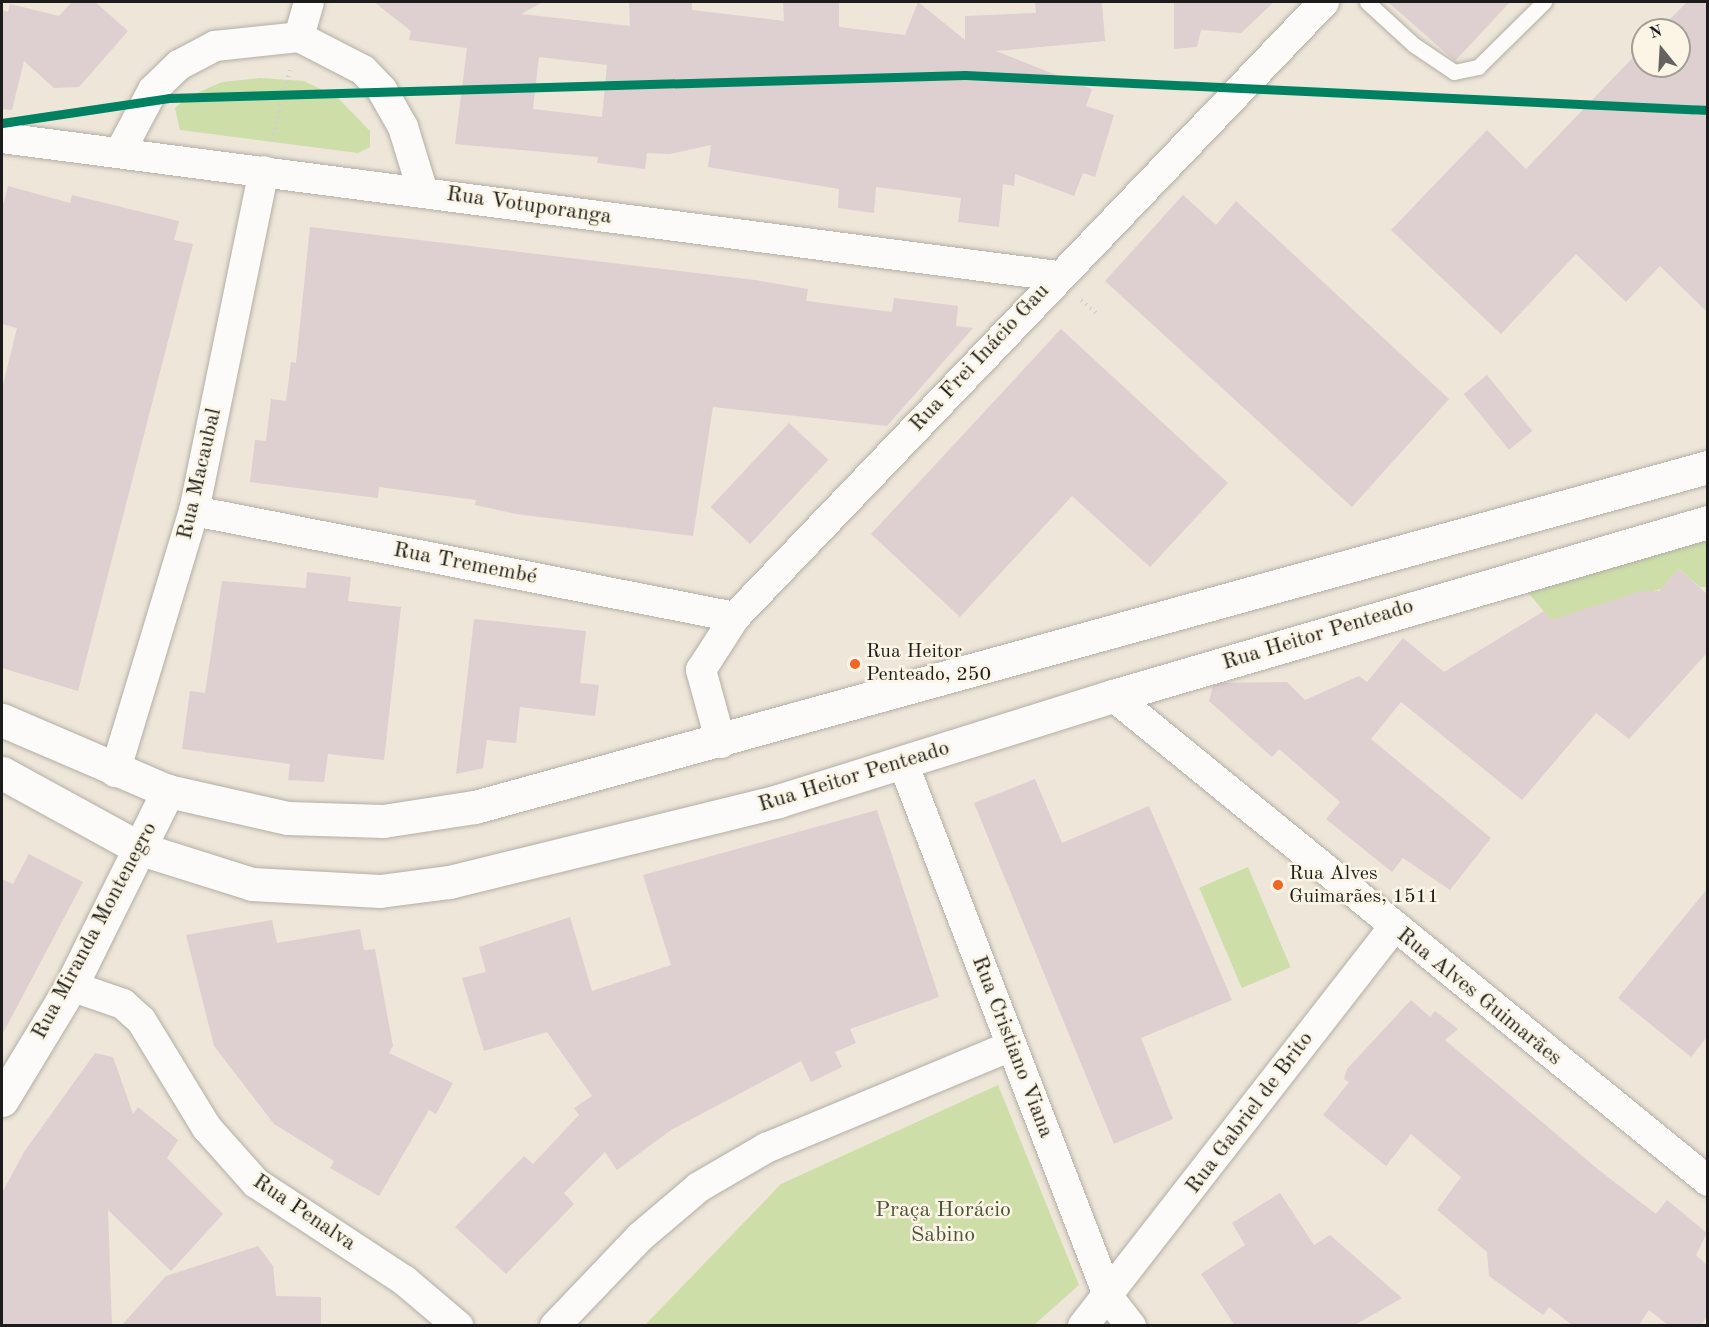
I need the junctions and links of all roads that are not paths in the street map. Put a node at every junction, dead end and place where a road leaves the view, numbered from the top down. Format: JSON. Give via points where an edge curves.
{"nodes":[{"id":1,"x":309,"y":2,"type":"edge"},
{"id":2,"x":1324,"y":2,"type":"edge"},
{"id":3,"x":1367,"y":2,"type":"edge"},
{"id":4,"x":1544,"y":2,"type":"edge"},
{"id":5,"x":299,"y":37,"type":"junction"},
{"id":6,"x":2,"y":138,"type":"edge"},
{"id":7,"x":120,"y":152,"type":"junction"},
{"id":8,"x":264,"y":171,"type":"junction"},
{"id":9,"x":423,"y":192,"type":"junction"},
{"id":10,"x":1057,"y":276,"type":"junction"},
{"id":11,"x":1707,"y":467,"type":"edge"},
{"id":12,"x":194,"y":511,"type":"junction"},
{"id":13,"x":1707,"y":522,"type":"edge"},
{"id":14,"x":735,"y":617,"type":"junction"},
{"id":15,"x":1113,"y":696,"type":"junction"},
{"id":16,"x":2,"y":720,"type":"edge"},
{"id":17,"x":721,"y":743,"type":"junction"},
{"id":18,"x":903,"y":763,"type":"junction"},
{"id":19,"x":115,"y":772,"type":"junction"},
{"id":20,"x":2,"y":773,"type":"edge"},
{"id":21,"x":168,"y":791,"type":"junction"},
{"id":22,"x":141,"y":849,"type":"junction"},
{"id":23,"x":1393,"y":928,"type":"junction"},
{"id":24,"x":71,"y":986,"type":"junction"},
{"id":25,"x":1011,"y":1046,"type":"junction"},
{"id":26,"x":2,"y":1100,"type":"edge"},
{"id":27,"x":1707,"y":1181,"type":"edge"},
{"id":28,"x":1109,"y":1298,"type":"junction"},
{"id":29,"x":458,"y":1326,"type":"edge"},
{"id":30,"x":555,"y":1326,"type":"edge"},
{"id":31,"x":1083,"y":1326,"type":"edge"},
{"id":32,"x":1131,"y":1326,"type":"edge"}],
"edges":[{"from":1,"to":5,"type":"street"},
{"from":2,"to":10,"type":"street","name":"Rua Frei Inácio Gau"},
{"from":3,"to":4,"type":"lane","via":[[1414,45],[1454,72],[1478,67]]},
{"from":5,"to":7,"type":"street","via":[[215,46],[179,65],[153,90]]},
{"from":5,"to":9,"type":"street","via":[[363,70],[382,90],[403,128]]},
{"from":6,"to":7,"type":"street","name":"Rua Votuporanga"},
{"from":7,"to":8,"type":"street","name":"Rua Votuporanga"},
{"from":8,"to":9,"type":"street","name":"Rua Votuporanga"},
{"from":8,"to":12,"type":"street","name":"Rua Macaubal"},
{"from":9,"to":10,"type":"street","name":"Rua Votuporanga"},
{"from":10,"to":14,"type":"street","name":"Rua Frei Inácio Gau"},
{"from":11,"to":17,"type":"main road"},
{"from":12,"to":14,"type":"street","name":"Rua Tremembé"},
{"from":12,"to":19,"type":"street","name":"Rua Macaubal"},
{"from":13,"to":15,"type":"main road","name":"Rua Heitor Penteado"},
{"from":14,"to":17,"type":"street","name":"Rua Frei Inácio Gau","via":[[701,670]]},
{"from":15,"to":18,"type":"main road","name":"Rua Heitor Penteado"},
{"from":15,"to":23,"type":"street","name":"Rua Alves Guimarães"},
{"from":16,"to":19,"type":"main road"},
{"from":17,"to":21,"type":"main road","via":[[476,807],[383,820],[288,818]]},
{"from":18,"to":22,"type":"main road","name":"Rua Heitor Penteado","via":[[778,801],[472,876],[380,891],[252,884]]},
{"from":18,"to":25,"type":"street","name":"Rua Cristiano Viana"},
{"from":19,"to":21,"type":"main road"},
{"from":20,"to":22,"type":"main road","name":"Rua Heitor Penteado"},
{"from":21,"to":22,"type":"main road","name":"Rua Miranda Montenegro"},
{"from":22,"to":24,"type":"main road","name":"Rua Miranda Montenegro"},
{"from":23,"to":27,"type":"street","name":"Rua Alves Guimarães"},
{"from":23,"to":28,"type":"street","name":"Rua Gabriel de Brito"},
{"from":24,"to":26,"type":"main road","name":"Rua Miranda Montenegro"},
{"from":24,"to":29,"type":"street","name":"Rua Penalva","via":[[123,1004],[141,1020],[207,1128],[256,1183],[405,1281]]},
{"from":25,"to":28,"type":"street","name":"Rua Cristiano Viana"},
{"from":25,"to":30,"type":"street","via":[[766,1148],[699,1187],[640,1237]]},
{"from":28,"to":31,"type":"street"},
{"from":28,"to":32,"type":"street","name":"Rua Cristiano Viana"}]}
